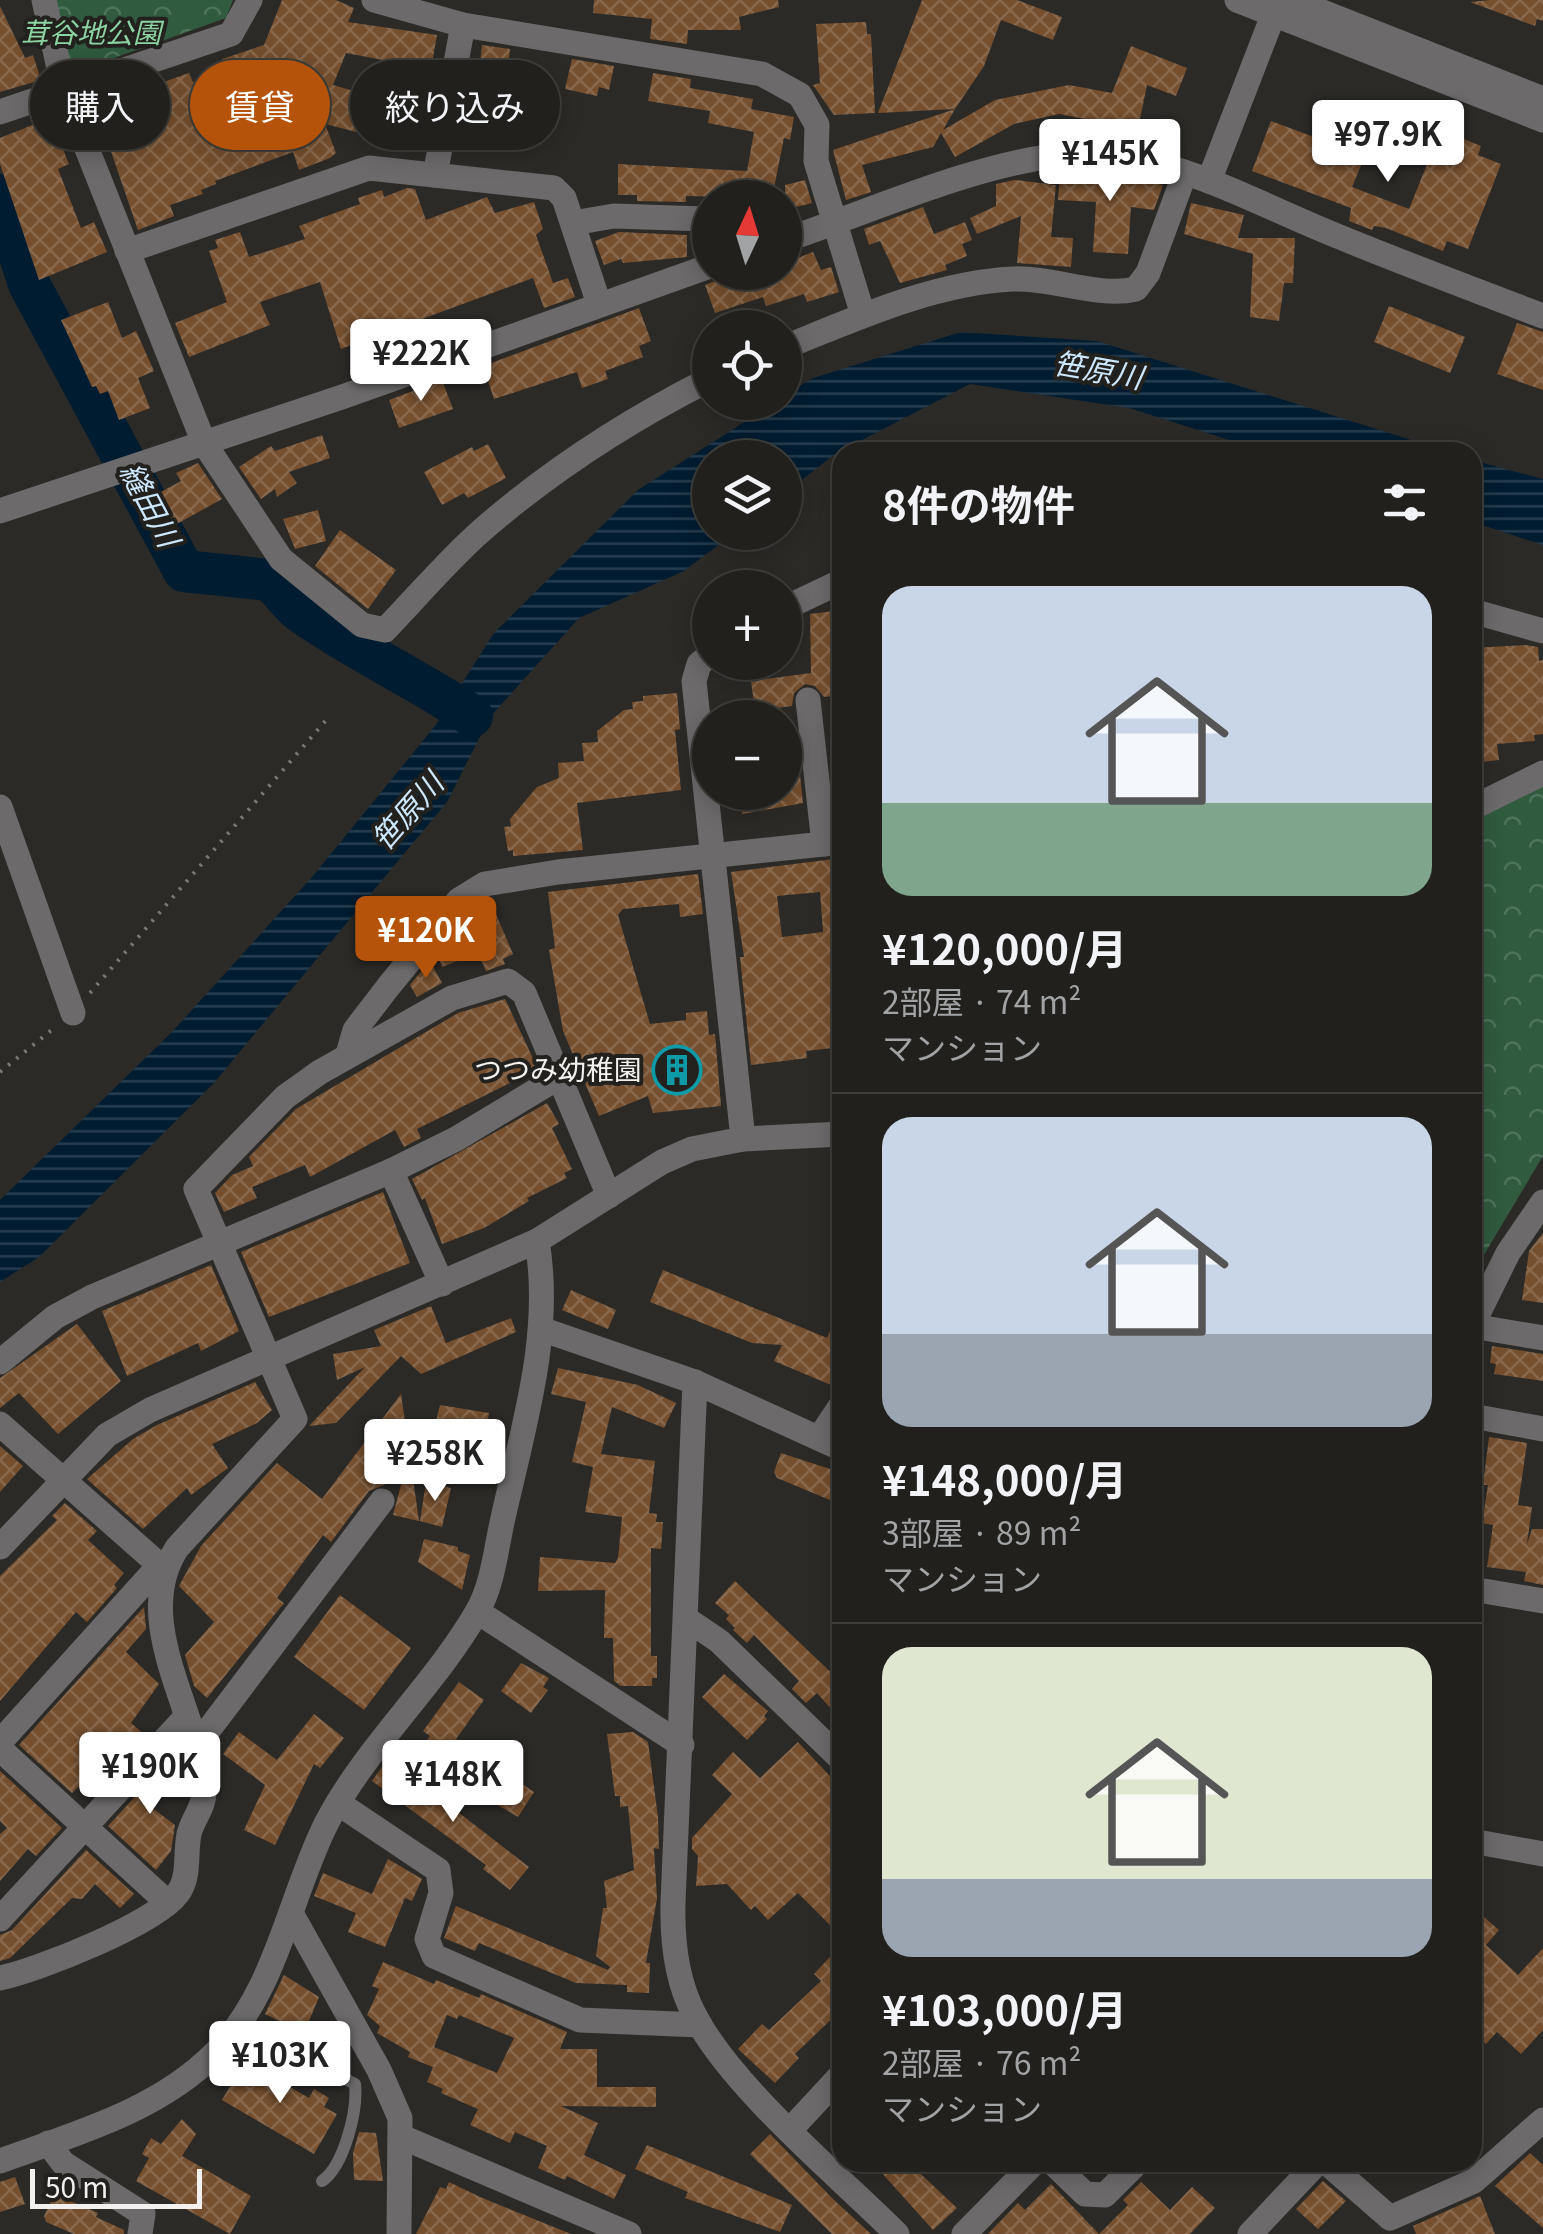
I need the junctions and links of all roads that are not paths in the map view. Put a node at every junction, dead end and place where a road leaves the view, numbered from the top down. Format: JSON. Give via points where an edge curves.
{"nodes":[{"id":1,"x":44,"y":0,"type":"edge"},
{"id":2,"x":250,"y":0,"type":"edge"},
{"id":3,"x":374,"y":0,"type":"edge"},
{"id":4,"x":1237,"y":0,"type":"edge"},
{"id":5,"x":1281,"y":5,"type":"edge"},
{"id":6,"x":463,"y":25,"type":"junction"},
{"id":7,"x":57,"y":60,"type":"edge"},
{"id":8,"x":155,"y":60,"type":"edge"},
{"id":9,"x":1543,"y":99,"type":"edge"},
{"id":10,"x":30,"y":102,"type":"edge"},
{"id":11,"x":0,"y":112,"type":"edge"},
{"id":12,"x":1543,"y":120,"type":"edge"},
{"id":13,"x":87,"y":150,"type":"edge"},
{"id":14,"x":434,"y":175,"type":"junction"},
{"id":15,"x":1197,"y":177,"type":"junction"},
{"id":16,"x":692,"y":219,"type":"edge"},
{"id":17,"x":835,"y":222,"type":"junction"},
{"id":18,"x":573,"y":223,"type":"junction"},
{"id":19,"x":802,"y":234,"type":"edge"},
{"id":20,"x":127,"y":252,"type":"junction"},
{"id":21,"x":692,"y":272,"type":"edge"},
{"id":22,"x":599,"y":304,"type":"junction"},
{"id":23,"x":863,"y":315,"type":"junction"},
{"id":24,"x":1543,"y":316,"type":"edge"},
{"id":25,"x":802,"y":340,"type":"edge"},
{"id":26,"x":692,"y":388,"type":"edge"},
{"id":27,"x":204,"y":443,"type":"junction"},
{"id":28,"x":0,"y":511,"type":"edge"},
{"id":29,"x":832,"y":586,"type":"edge"},
{"id":30,"x":802,"y":600,"type":"edge"},
{"id":31,"x":1482,"y":613,"type":"edge"},
{"id":32,"x":1543,"y":630,"type":"edge"},
{"id":33,"x":694,"y":680,"type":"edge"},
{"id":34,"x":808,"y":700,"type":"dead end"},
{"id":35,"x":1543,"y":773,"type":"edge"},
{"id":36,"x":1482,"y":797,"type":"edge"},
{"id":37,"x":0,"y":807,"type":"edge"},
{"id":38,"x":832,"y":837,"type":"edge"},
{"id":39,"x":832,"y":843,"type":"edge"},
{"id":40,"x":712,"y":857,"type":"junction"},
{"id":41,"x":73,"y":1013,"type":"road end"},
{"id":42,"x":348,"y":1054,"type":"junction"},
{"id":43,"x":559,"y":1078,"type":"junction"},
{"id":44,"x":832,"y":1135,"type":"edge"},
{"id":45,"x":744,"y":1139,"type":"junction"},
{"id":46,"x":391,"y":1171,"type":"junction"},
{"id":47,"x":608,"y":1196,"type":"junction"},
{"id":48,"x":1543,"y":1202,"type":"edge"},
{"id":49,"x":218,"y":1241,"type":"junction"},
{"id":50,"x":537,"y":1241,"type":"junction"},
{"id":51,"x":442,"y":1284,"type":"junction"},
{"id":52,"x":1482,"y":1306,"type":"edge"},
{"id":53,"x":1482,"y":1328,"type":"edge"},
{"id":54,"x":541,"y":1329,"type":"junction"},
{"id":55,"x":1543,"y":1338,"type":"edge"},
{"id":56,"x":270,"y":1361,"type":"junction"},
{"id":57,"x":0,"y":1362,"type":"edge"},
{"id":58,"x":695,"y":1382,"type":"junction"},
{"id":59,"x":1482,"y":1418,"type":"edge"},
{"id":60,"x":0,"y":1424,"type":"edge"},
{"id":61,"x":1543,"y":1429,"type":"edge"},
{"id":62,"x":831,"y":1443,"type":"edge"},
{"id":63,"x":59,"y":1481,"type":"junction"},
{"id":64,"x":382,"y":1500,"type":"dead end"},
{"id":65,"x":0,"y":1547,"type":"edge"},
{"id":66,"x":162,"y":1568,"type":"junction"},
{"id":67,"x":1482,"y":1591,"type":"edge"},
{"id":68,"x":1543,"y":1600,"type":"edge"},
{"id":69,"x":478,"y":1612,"type":"junction"},
{"id":70,"x":688,"y":1620,"type":"junction"},
{"id":71,"x":185,"y":1718,"type":"junction"},
{"id":72,"x":0,"y":1745,"type":"edge"},
{"id":73,"x":682,"y":1745,"type":"junction"},
{"id":74,"x":194,"y":1749,"type":"junction"},
{"id":75,"x":832,"y":1750,"type":"edge"},
{"id":76,"x":338,"y":1803,"type":"junction"},
{"id":77,"x":84,"y":1827,"type":"junction"},
{"id":78,"x":1482,"y":1843,"type":"edge"},
{"id":79,"x":1543,"y":1854,"type":"edge"},
{"id":80,"x":168,"y":1902,"type":"junction"},
{"id":81,"x":291,"y":1913,"type":"junction"},
{"id":82,"x":0,"y":1919,"type":"edge"},
{"id":83,"x":0,"y":1978,"type":"edge"},
{"id":84,"x":238,"y":2025,"type":"junction"},
{"id":85,"x":700,"y":2025,"type":"junction"},
{"id":86,"x":378,"y":2070,"type":"junction"},
{"id":87,"x":354,"y":2084,"type":"junction"},
{"id":88,"x":832,"y":2085,"type":"edge"},
{"id":89,"x":1543,"y":2120,"type":"edge"},
{"id":90,"x":791,"y":2128,"type":"junction"},
{"id":91,"x":402,"y":2137,"type":"junction"},
{"id":92,"x":48,"y":2143,"type":"junction"},
{"id":93,"x":0,"y":2161,"type":"edge"},
{"id":94,"x":832,"y":2169,"type":"edge"},
{"id":95,"x":835,"y":2172,"type":"edge"},
{"id":96,"x":1024,"y":2172,"type":"edge"},
{"id":97,"x":1062,"y":2172,"type":"edge"},
{"id":98,"x":1128,"y":2172,"type":"edge"},
{"id":99,"x":1309,"y":2172,"type":"edge"},
{"id":100,"x":1337,"y":2172,"type":"edge"},
{"id":101,"x":322,"y":2180,"type":"dead end"},
{"id":102,"x":140,"y":2234,"type":"edge"},
{"id":103,"x":399,"y":2234,"type":"edge"},
{"id":104,"x":629,"y":2234,"type":"edge"},
{"id":105,"x":897,"y":2234,"type":"edge"},
{"id":106,"x":964,"y":2234,"type":"edge"},
{"id":107,"x":1250,"y":2234,"type":"edge"}],
"edges":[{"from":1,"to":7,"type":"street"},
{"from":2,"to":8,"type":"street","via":[[232,34]]},
{"from":3,"to":6,"type":"street"},
{"from":4,"to":5,"type":"street"},
{"from":5,"to":9,"type":"street"},
{"from":5,"to":12,"type":"street"},
{"from":5,"to":15,"type":"street"},
{"from":6,"to":14,"type":"street"},
{"from":6,"to":17,"type":"street","via":[[770,77],[804,99],[817,125],[816,161]]},
{"from":10,"to":11,"type":"street"},
{"from":13,"to":20,"type":"street"},
{"from":14,"to":18,"type":"street","via":[[554,188]]},
{"from":14,"to":20,"type":"street","via":[[362,169]]},
{"from":15,"to":17,"type":"street","via":[[1138,159],[1062,156],[1010,165]]},
{"from":15,"to":23,"type":"street","via":[[1136,289],[991,281]]},
{"from":15,"to":24,"type":"street"},
{"from":16,"to":18,"type":"street","via":[[614,216]]},
{"from":17,"to":19,"type":"street"},
{"from":17,"to":23,"type":"street"},
{"from":18,"to":22,"type":"street"},
{"from":20,"to":27,"type":"street"},
{"from":21,"to":22,"type":"street"},
{"from":22,"to":27,"type":"street"},
{"from":23,"to":25,"type":"street"},
{"from":26,"to":27,"type":"street","via":[[630,421],[548,478],[478,534],[379,631],[362,625],[281,559]]},
{"from":27,"to":28,"type":"street"},
{"from":29,"to":30,"type":"street"},
{"from":31,"to":32,"type":"street"},
{"from":33,"to":40,"type":"street"},
{"from":34,"to":38,"type":"street"},
{"from":35,"to":36,"type":"street"},
{"from":37,"to":41,"type":"street"},
{"from":39,"to":40,"type":"street"},
{"from":40,"to":42,"type":"street","via":[[539,874],[472,890],[355,1030]]},
{"from":40,"to":45,"type":"street"},
{"from":42,"to":43,"type":"street","via":[[452,998],[512,982],[524,992]]},
{"from":42,"to":49,"type":"street","via":[[285,1097],[196,1189]]},
{"from":43,"to":46,"type":"street"},
{"from":43,"to":47,"type":"street"},
{"from":44,"to":45,"type":"street"},
{"from":45,"to":47,"type":"street","via":[[692,1149]]},
{"from":46,"to":49,"type":"street"},
{"from":46,"to":51,"type":"street"},
{"from":47,"to":50,"type":"street"},
{"from":48,"to":52,"type":"street"},
{"from":49,"to":56,"type":"street"},
{"from":49,"to":57,"type":"street","via":[[54,1317]]},
{"from":50,"to":51,"type":"street"},
{"from":50,"to":54,"type":"street"},
{"from":51,"to":56,"type":"street"},
{"from":53,"to":55,"type":"street"},
{"from":54,"to":58,"type":"street"},
{"from":54,"to":69,"type":"street"},
{"from":56,"to":63,"type":"street","via":[[107,1434]]},
{"from":56,"to":66,"type":"street","via":[[294,1424]]},
{"from":58,"to":62,"type":"street"},
{"from":58,"to":70,"type":"street"},
{"from":59,"to":61,"type":"street"},
{"from":60,"to":63,"type":"street"},
{"from":63,"to":65,"type":"street"},
{"from":63,"to":66,"type":"street"},
{"from":64,"to":74,"type":"street"},
{"from":66,"to":71,"type":"street","via":[[167,1660]]},
{"from":66,"to":72,"type":"street"},
{"from":67,"to":68,"type":"street"},
{"from":69,"to":73,"type":"street"},
{"from":69,"to":76,"type":"street"},
{"from":70,"to":73,"type":"street"},
{"from":70,"to":75,"type":"street","via":[[720,1641]]},
{"from":71,"to":74,"type":"street"},
{"from":71,"to":77,"type":"street"},
{"from":72,"to":77,"type":"street"},
{"from":73,"to":85,"type":"street","via":[[672,1923],[678,1968]]},
{"from":74,"to":80,"type":"street","via":[[204,1798],[189,1834],[184,1879]]},
{"from":76,"to":81,"type":"street"},
{"from":76,"to":85,"type":"street","via":[[438,1870],[441,1893],[426,1939],[434,1956],[580,2020]]},
{"from":77,"to":80,"type":"street"},
{"from":77,"to":82,"type":"street"},
{"from":78,"to":79,"type":"street"},
{"from":80,"to":83,"type":"street","via":[[75,1952]]},
{"from":81,"to":84,"type":"street"},
{"from":81,"to":86,"type":"street"},
{"from":84,"to":87,"type":"lane"},
{"from":84,"to":92,"type":"street","via":[[173,2087]]},
{"from":85,"to":90,"type":"street"},
{"from":86,"to":87,"type":"lane"},
{"from":86,"to":91,"type":"street"},
{"from":87,"to":101,"type":"lane","via":[[356,2103],[336,2166]]},
{"from":88,"to":90,"type":"street"},
{"from":89,"to":100,"type":"street","via":[[1474,2181],[1390,2218]]},
{"from":90,"to":94,"type":"street"},
{"from":91,"to":103,"type":"street"},
{"from":91,"to":104,"type":"street"},
{"from":92,"to":93,"type":"street"},
{"from":92,"to":102,"type":"street","via":[[63,2163],[143,2214]]},
{"from":95,"to":105,"type":"street"},
{"from":96,"to":106,"type":"street"},
{"from":97,"to":98,"type":"street","via":[[1084,2194],[1105,2195]]},
{"from":99,"to":107,"type":"street"}]}
